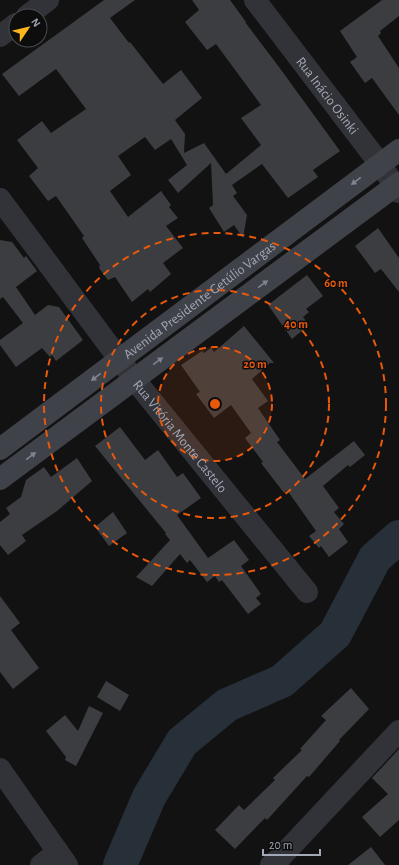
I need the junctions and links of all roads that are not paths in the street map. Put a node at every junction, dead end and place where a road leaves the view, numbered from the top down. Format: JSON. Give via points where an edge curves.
{"nodes":[{"id":1,"x":48,"y":0,"type":"edge"},
{"id":2,"x":255,"y":0,"type":"edge"},
{"id":3,"x":38,"y":8,"type":"edge"},
{"id":4,"x":399,"y":150,"type":"edge"},
{"id":5,"x":380,"y":164,"type":"junction"},
{"id":6,"x":398,"y":187,"type":"edge"},
{"id":7,"x":0,"y":199,"type":"edge"},
{"id":8,"x":120,"y":360,"type":"junction"},
{"id":9,"x":134,"y":379,"type":"junction"},
{"id":10,"x":0,"y":449,"type":"edge"},
{"id":11,"x":0,"y":479,"type":"edge"},
{"id":12,"x":307,"y":592,"type":"dead end"},
{"id":13,"x":399,"y":731,"type":"edge"},
{"id":14,"x":0,"y":769,"type":"edge"},
{"id":15,"x":63,"y":858,"type":"edge"},
{"id":16,"x":279,"y":863,"type":"edge"},
{"id":17,"x":41,"y":865,"type":"edge"}],
"edges":[{"from":1,"to":3,"type":"street"},
{"from":2,"to":5,"type":"street","name":"Rua Inácio Osinki"},
{"from":4,"to":5,"type":"main road","name":"Avenida Presidente Getúlio Vargas"},
{"from":5,"to":6,"type":"street","name":"Rua Inácio Osinki"},
{"from":5,"to":8,"type":"main road","name":"Avenida Presidente Getúlio Vargas","one_way":true},
{"from":9,"to":6,"type":"main road","name":"Avenida Presidente Getúlio Vargas","one_way":true},
{"from":7,"to":8,"type":"street","name":"Rua Vitória Monte Castelo"},
{"from":8,"to":9,"type":"street","name":"Rua Vitória Monte Castelo"},
{"from":8,"to":10,"type":"main road","name":"Avenida Presidente Getúlio Vargas","one_way":true},
{"from":11,"to":9,"type":"main road","name":"Avenida Presidente Getúlio Vargas","one_way":true},
{"from":9,"to":12,"type":"street","name":"Rua Vitória Monte Castelo"},
{"from":13,"to":16,"type":"street"},
{"from":14,"to":15,"type":"street"},
{"from":15,"to":17,"type":"street"}]}
